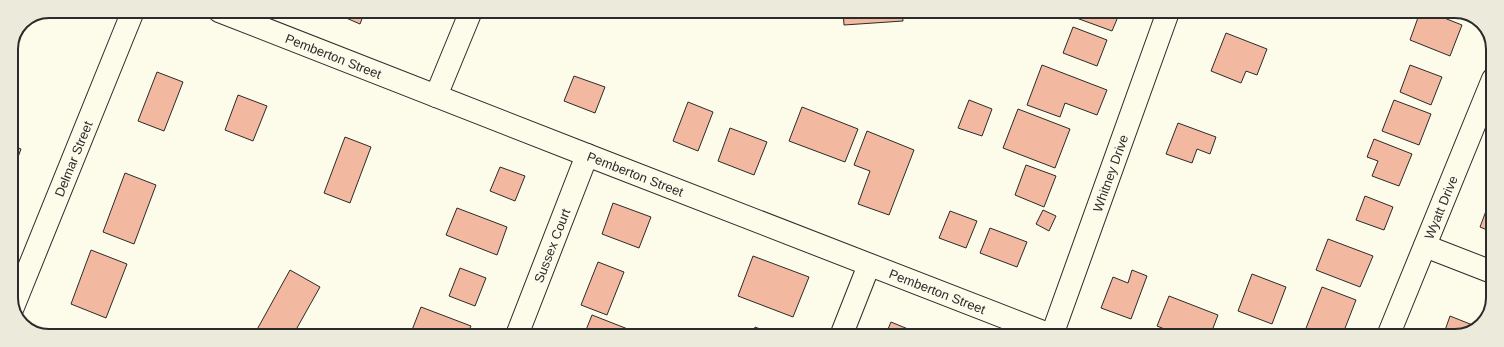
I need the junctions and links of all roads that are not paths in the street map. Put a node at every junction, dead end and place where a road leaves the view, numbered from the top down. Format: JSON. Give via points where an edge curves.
{"nodes":[{"id":1,"x":130,"y":18,"type":"edge"},
{"id":2,"x":237,"y":18,"type":"edge"},
{"id":3,"x":468,"y":18,"type":"edge"},
{"id":4,"x":1166,"y":18,"type":"edge"},
{"id":5,"x":436,"y":96,"type":"junction"},
{"id":6,"x":1486,"y":96,"type":"edge"},
{"id":7,"x":587,"y":156,"type":"junction"},
{"id":8,"x":1425,"y":246,"type":"junction"},
{"id":9,"x":869,"y":265,"type":"junction"},
{"id":10,"x":1486,"y":270,"type":"edge"},
{"id":11,"x":18,"y":295,"type":"edge"},
{"id":12,"x":520,"y":329,"type":"edge"},
{"id":13,"x":843,"y":329,"type":"edge"},
{"id":14,"x":1034,"y":329,"type":"edge"},
{"id":15,"x":1055,"y":329,"type":"edge"},
{"id":16,"x":1391,"y":329,"type":"edge"}],
"edges":[{"from":1,"to":11,"type":"street","name":"Delmar Street"},
{"from":2,"to":5,"type":"street","name":"Pemberton Street"},
{"from":3,"to":5,"type":"street"},
{"from":4,"to":15,"type":"street","name":"Whitney Drive"},
{"from":5,"to":7,"type":"street","name":"Pemberton Street"},
{"from":6,"to":8,"type":"street","name":"Wyatt Drive"},
{"from":7,"to":9,"type":"street","name":"Pemberton Street"},
{"from":7,"to":12,"type":"street","name":"Sussex Court"},
{"from":8,"to":10,"type":"street"},
{"from":8,"to":16,"type":"street","name":"Wyatt Drive"},
{"from":9,"to":13,"type":"street"},
{"from":9,"to":14,"type":"street","name":"Pemberton Street"}]}
